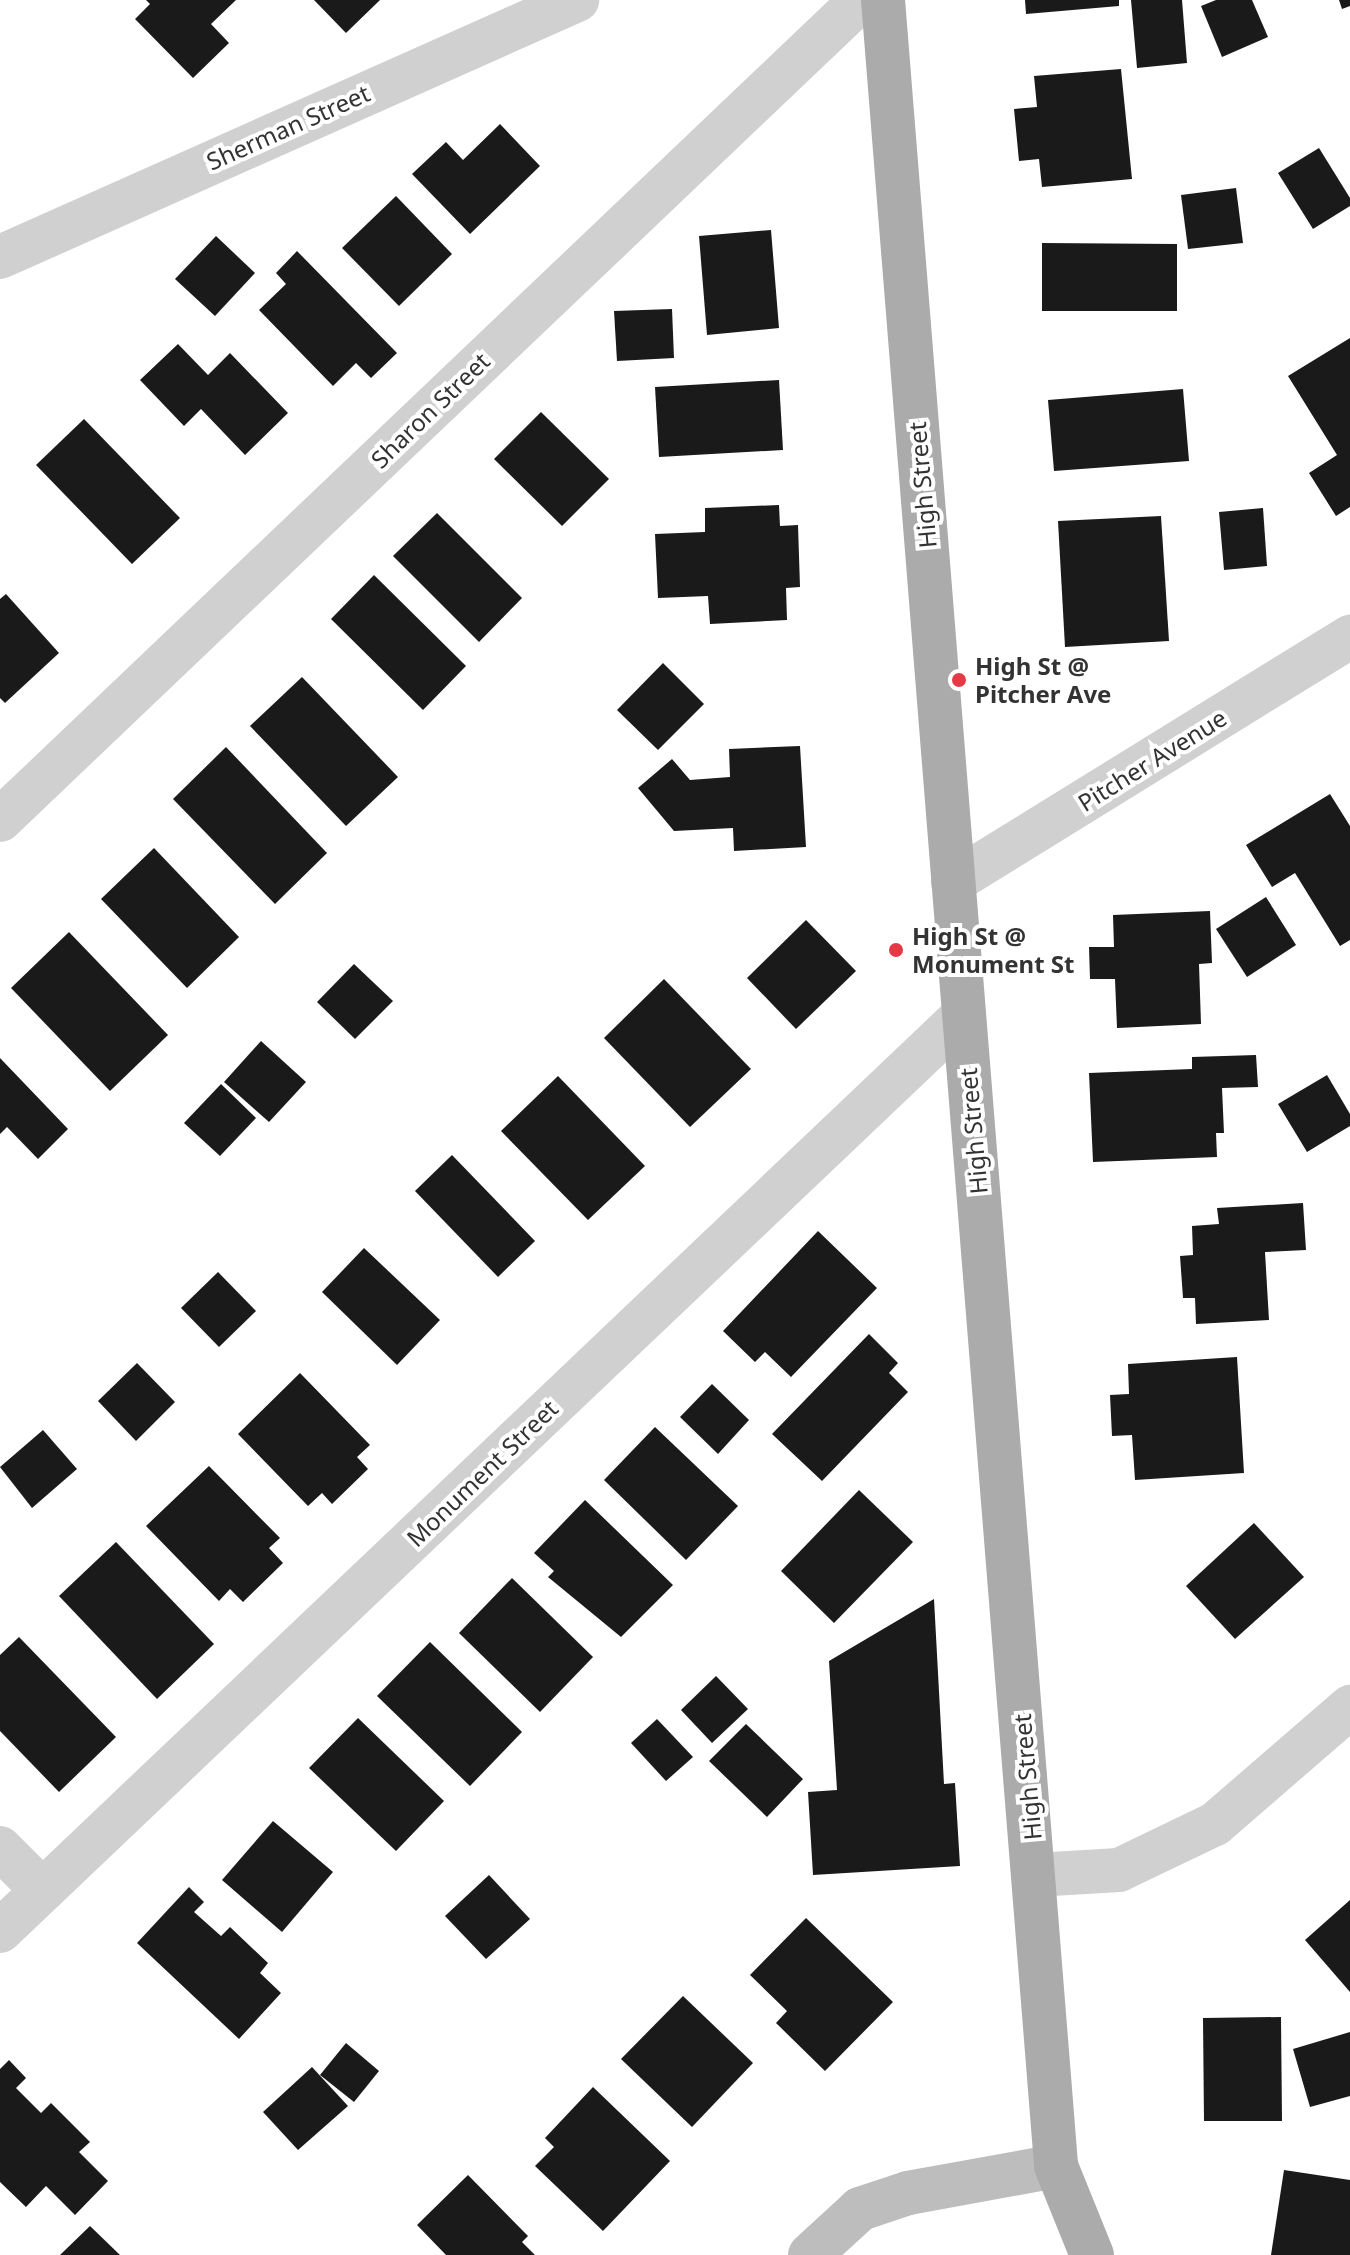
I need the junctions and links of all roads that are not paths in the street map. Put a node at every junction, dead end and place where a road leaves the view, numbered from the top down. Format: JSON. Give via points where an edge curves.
{"nodes":[{"id":1,"x":577,"y":0,"type":"edge"},
{"id":2,"x":861,"y":0,"type":"edge"},
{"id":3,"x":883,"y":0,"type":"edge"},
{"id":4,"x":0,"y":257,"type":"edge"},
{"id":5,"x":1350,"y":637,"type":"edge"},
{"id":6,"x":0,"y":820,"type":"edge"},
{"id":7,"x":953,"y":882,"type":"junction"},
{"id":8,"x":964,"y":1015,"type":"junction"},
{"id":9,"x":1350,"y":1707,"type":"edge"},
{"id":10,"x":0,"y":1848,"type":"edge"},
{"id":11,"x":1035,"y":1875,"type":"junction"},
{"id":12,"x":42,"y":1890,"type":"junction"},
{"id":13,"x":0,"y":1931,"type":"edge"},
{"id":14,"x":1056,"y":2166,"type":"junction"},
{"id":15,"x":810,"y":2255,"type":"edge"},
{"id":16,"x":1092,"y":2255,"type":"edge"}],
"edges":[{"from":1,"to":4,"type":"street","name":"Sherman Street"},
{"from":2,"to":6,"type":"street","name":"Sharon Street"},
{"from":3,"to":7,"type":"main road","name":"High Street"},
{"from":5,"to":7,"type":"street","name":"Pitcher Avenue"},
{"from":7,"to":8,"type":"main road","name":"High Street"},
{"from":8,"to":11,"type":"main road","name":"High Street"},
{"from":8,"to":12,"type":"street","name":"Monument Street"},
{"from":9,"to":11,"type":"street","via":[[1215,1824],[1119,1870]]},
{"from":10,"to":12,"type":"street"},
{"from":11,"to":14,"type":"main road","name":"High Street"},
{"from":12,"to":13,"type":"street","name":"Monument Street"},
{"from":14,"to":15,"type":"main road","via":[[908,2193],[860,2209]]},
{"from":14,"to":16,"type":"main road","name":"High Street"}]}
